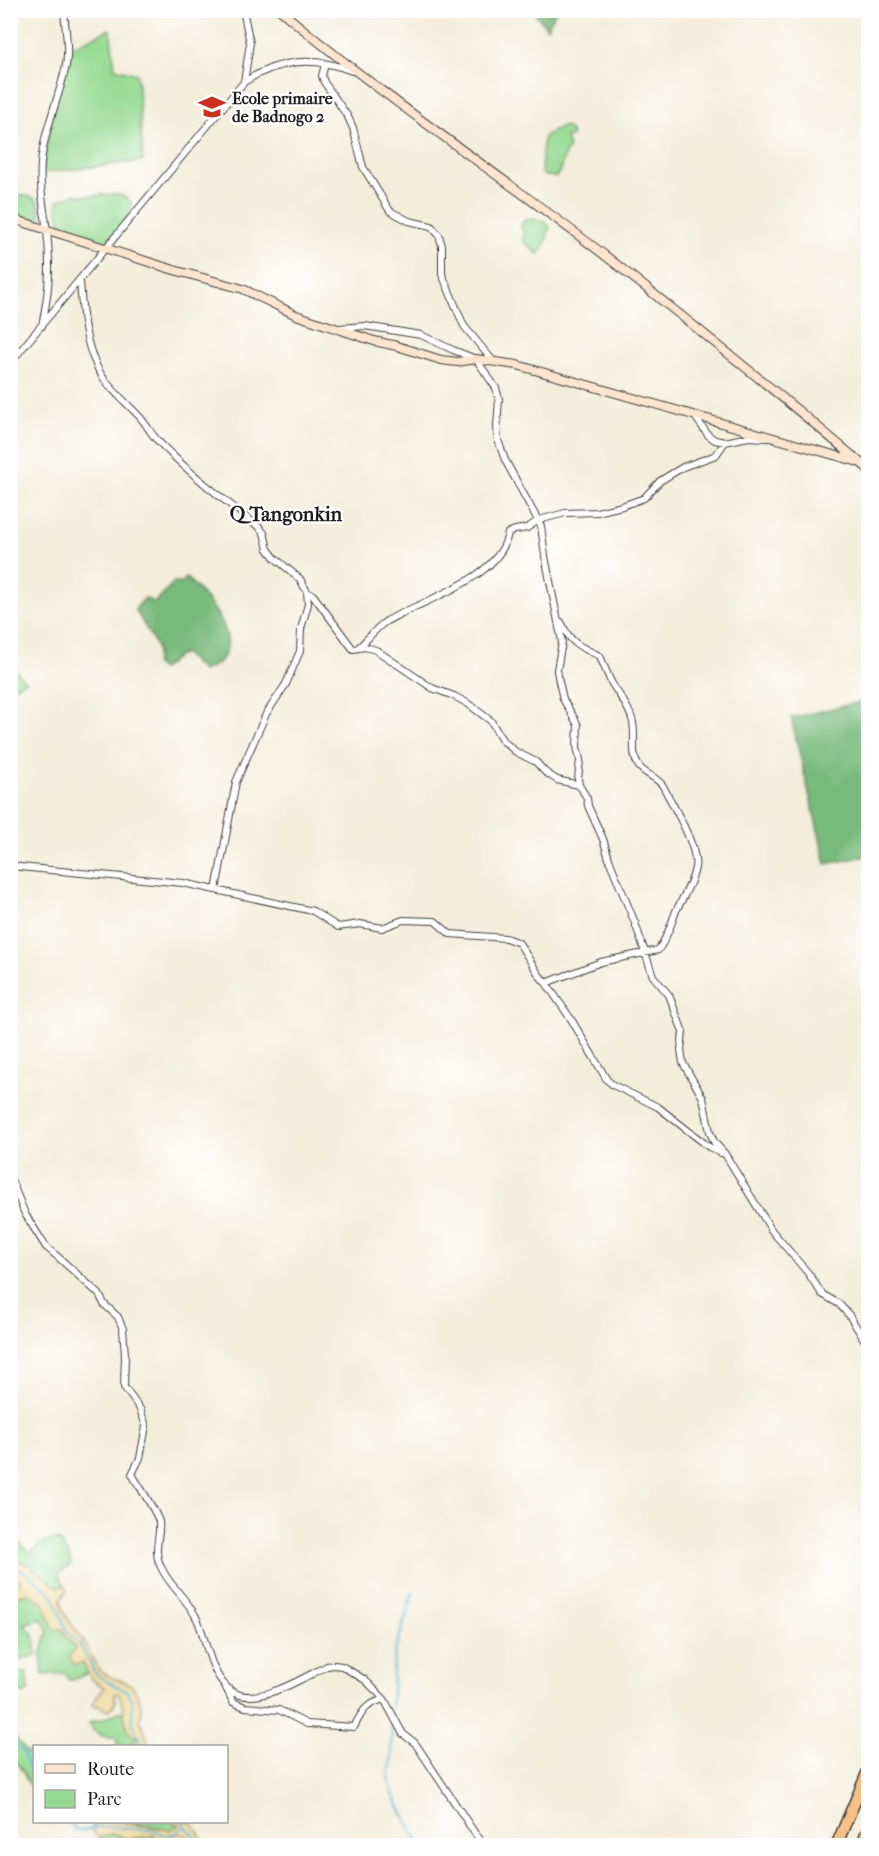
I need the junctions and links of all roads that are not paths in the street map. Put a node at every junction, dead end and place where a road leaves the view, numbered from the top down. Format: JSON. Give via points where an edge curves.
{"nodes":[{"id":1,"x":64,"y":10,"type":"edge"},
{"id":2,"x":243,"y":10,"type":"edge"},
{"id":3,"x":280,"y":10,"type":"edge"},
{"id":4,"x":325,"y":64,"type":"junction"},
{"id":5,"x":361,"y":74,"type":"junction"},
{"id":6,"x":244,"y":82,"type":"junction"},
{"id":7,"x":10,"y":218,"type":"edge"},
{"id":8,"x":47,"y":230,"type":"junction"},
{"id":9,"x":108,"y":248,"type":"junction"},
{"id":10,"x":80,"y":282,"type":"junction"},
{"id":11,"x":42,"y":327,"type":"junction"},
{"id":12,"x":331,"y":328,"type":"junction"},
{"id":13,"x":476,"y":358,"type":"junction"},
{"id":14,"x":494,"y":361,"type":"junction"},
{"id":15,"x":10,"y":363,"type":"edge"},
{"id":16,"x":694,"y":416,"type":"junction"},
{"id":17,"x":777,"y":439,"type":"junction"},
{"id":18,"x":725,"y":442,"type":"junction"},
{"id":19,"x":866,"y":466,"type":"edge"},
{"id":20,"x":539,"y":520,"type":"junction"},
{"id":21,"x":308,"y":592,"type":"junction"},
{"id":22,"x":558,"y":616,"type":"junction"},
{"id":23,"x":358,"y":648,"type":"junction"},
{"id":24,"x":579,"y":785,"type":"junction"},
{"id":25,"x":10,"y":866,"type":"edge"},
{"id":26,"x":216,"y":890,"type":"junction"},
{"id":27,"x":645,"y":952,"type":"junction"},
{"id":28,"x":546,"y":983,"type":"junction"},
{"id":29,"x":725,"y":1154,"type":"junction"},
{"id":30,"x":10,"y":1177,"type":"edge"},
{"id":31,"x":868,"y":1346,"type":"edge"},
{"id":32,"x":223,"y":1682,"type":"junction"},
{"id":33,"x":384,"y":1699,"type":"junction"},
{"id":34,"x":868,"y":1771,"type":"edge"},
{"id":35,"x":868,"y":1829,"type":"edge"},
{"id":36,"x":487,"y":1845,"type":"edge"},
{"id":37,"x":836,"y":1845,"type":"edge"},
{"id":38,"x":861,"y":1845,"type":"edge"}],
"edges":[{"from":1,"to":8,"type":"street","via":[[66,68],[41,161],[40,188]]},
{"from":2,"to":6,"type":"street","via":[[250,43]]},
{"from":3,"to":5,"type":"street"},
{"from":4,"to":5,"type":"street"},
{"from":4,"to":6,"type":"street","via":[[278,65]]},
{"from":4,"to":14,"type":"street","via":[[324,82],[348,117],[363,167],[390,210],[431,226],[439,235],[442,274],[464,326]]},
{"from":5,"to":19,"type":"street","via":[[606,257]]},
{"from":6,"to":9,"type":"street"},
{"from":7,"to":8,"type":"street"},
{"from":8,"to":9,"type":"street"},
{"from":8,"to":11,"type":"street","via":[[49,293]]},
{"from":9,"to":10,"type":"street"},
{"from":9,"to":12,"type":"street","via":[[243,288]]},
{"from":10,"to":11,"type":"street"},
{"from":10,"to":21,"type":"street","via":[[83,321],[92,355],[104,379],[193,476],[259,527],[268,549]]},
{"from":11,"to":15,"type":"street"},
{"from":12,"to":13,"type":"street","via":[[441,360]]},
{"from":12,"to":13,"type":"street","via":[[365,326],[402,331]]},
{"from":13,"to":14,"type":"street"},
{"from":13,"to":20,"type":"street","via":[[499,399],[497,434],[505,460]]},
{"from":14,"to":16,"type":"street"},
{"from":16,"to":17,"type":"street"},
{"from":16,"to":18,"type":"street","via":[[708,435]]},
{"from":17,"to":18,"type":"street","via":[[748,437]]},
{"from":17,"to":19,"type":"street"},
{"from":18,"to":20,"type":"street","via":[[716,455],[683,467],[660,481],[644,498],[597,512],[565,513]]},
{"from":20,"to":22,"type":"street"},
{"from":20,"to":23,"type":"street","via":[[508,533],[499,556],[469,580],[384,623]]},
{"from":21,"to":23,"type":"street","via":[[348,644]]},
{"from":21,"to":26,"type":"street","via":[[300,651],[286,684],[266,714],[236,783]]},
{"from":22,"to":24,"type":"street","via":[[562,642],[557,670],[563,699],[578,725]]},
{"from":22,"to":27,"type":"street","via":[[569,639],[600,656],[633,722],[637,764],[663,786],[694,849],[696,866],[690,885],[663,944],[658,950]]},
{"from":23,"to":24,"type":"street","via":[[376,650],[432,688],[467,703],[491,721],[502,740],[516,752],[536,762],[557,780]]},
{"from":24,"to":27,"type":"street"},
{"from":25,"to":26,"type":"street","via":[[161,880]]},
{"from":26,"to":28,"type":"street","via":[[313,911],[338,927],[360,924],[382,928],[403,920],[435,921],[450,934],[506,938],[519,943]]},
{"from":27,"to":28,"type":"street","via":[[601,962]]},
{"from":27,"to":29,"type":"street","via":[[653,976],[669,995],[683,1032],[683,1063],[703,1098],[714,1142]]},
{"from":28,"to":29,"type":"street","via":[[606,1080],[658,1107],[709,1148]]},
{"from":29,"to":31,"type":"street","via":[[772,1231],[822,1294],[844,1309]]},
{"from":30,"to":32,"type":"street","via":[[25,1214],[46,1247],[93,1288],[118,1317],[123,1329],[124,1387],[140,1409],[146,1426],[140,1458],[132,1474],[157,1516],[157,1556],[161,1568],[193,1611]]},
{"from":32,"to":33,"type":"street","via":[[233,1692],[260,1695],[334,1665],[358,1675]]},
{"from":32,"to":33,"type":"street","via":[[233,1702],[279,1710],[307,1724],[354,1727],[364,1708]]},
{"from":33,"to":36,"type":"street","via":[[403,1734],[415,1743],[476,1835]]},
{"from":34,"to":37,"type":"highway"},
{"from":35,"to":38,"type":"highway"}]}
